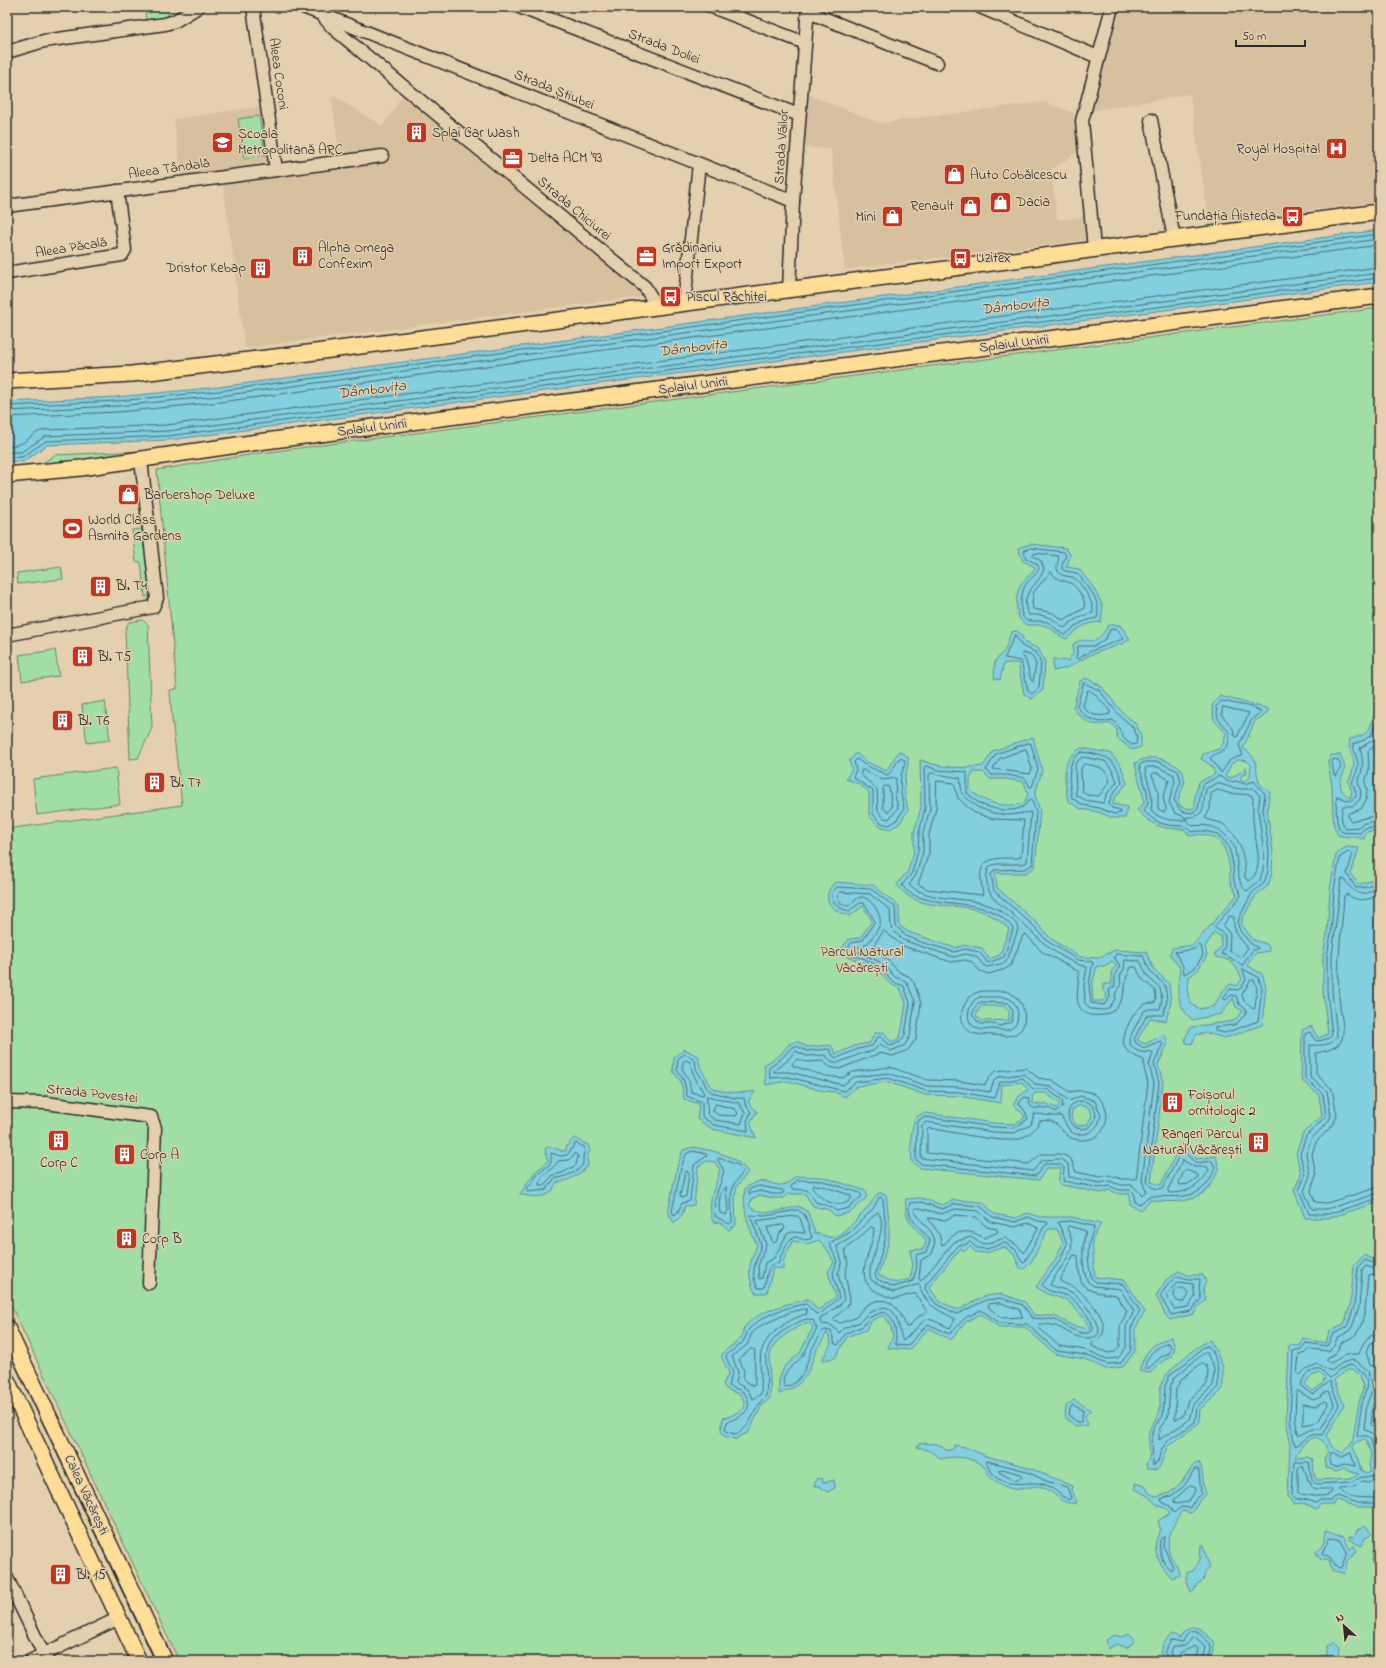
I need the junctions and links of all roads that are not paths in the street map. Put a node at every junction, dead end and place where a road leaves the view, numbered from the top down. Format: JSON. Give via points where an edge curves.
{"nodes":[{"id":1,"x":198,"y":7,"type":"edge"},
{"id":2,"x":253,"y":7,"type":"edge"},
{"id":3,"x":303,"y":7,"type":"edge"},
{"id":4,"x":519,"y":7,"type":"edge"},
{"id":5,"x":712,"y":7,"type":"edge"},
{"id":6,"x":980,"y":7,"type":"edge"},
{"id":7,"x":1112,"y":7,"type":"edge"},
{"id":8,"x":808,"y":9,"type":"edge"},
{"id":9,"x":322,"y":10,"type":"edge"},
{"id":10,"x":805,"y":43,"type":"junction"},
{"id":11,"x":7,"y":52,"type":"edge"},
{"id":12,"x":1098,"y":57,"type":"junction"},
{"id":13,"x":937,"y":63,"type":"dead end"},
{"id":14,"x":799,"y":115,"type":"junction"},
{"id":15,"x":1152,"y":120,"type":"dead end"},
{"id":16,"x":382,"y":156,"type":"dead end"},
{"id":17,"x":699,"y":164,"type":"junction"},
{"id":18,"x":276,"y":170,"type":"junction"},
{"id":19,"x":117,"y":191,"type":"junction"},
{"id":20,"x":793,"y":201,"type":"junction"},
{"id":21,"x":7,"y":206,"type":"edge"},
{"id":22,"x":1379,"y":212,"type":"edge"},
{"id":23,"x":1174,"y":238,"type":"junction"},
{"id":24,"x":1094,"y":249,"type":"junction"},
{"id":25,"x":7,"y":273,"type":"edge"},
{"id":26,"x":789,"y":290,"type":"junction"},
{"id":27,"x":1379,"y":296,"type":"edge"},
{"id":28,"x":684,"y":304,"type":"junction"},
{"id":29,"x":654,"y":308,"type":"junction"},
{"id":30,"x":7,"y":381,"type":"edge"},
{"id":31,"x":141,"y":460,"type":"junction"},
{"id":32,"x":7,"y":475,"type":"edge"},
{"id":33,"x":7,"y":635,"type":"edge"},
{"id":34,"x":7,"y":1102,"type":"edge"},
{"id":35,"x":149,"y":1283,"type":"dead end"},
{"id":36,"x":7,"y":1328,"type":"edge"},
{"id":37,"x":7,"y":1380,"type":"edge"},
{"id":38,"x":7,"y":1578,"type":"edge"},
{"id":39,"x":119,"y":1618,"type":"junction"},
{"id":40,"x":45,"y":1658,"type":"edge"},
{"id":41,"x":30,"y":1661,"type":"edge"},
{"id":42,"x":139,"y":1661,"type":"edge"},
{"id":43,"x":165,"y":1661,"type":"edge"}],
"edges":[{"from":1,"to":11,"type":"street","via":[[165,24],[44,41]]},
{"from":2,"to":18,"type":"street","name":"Aleea Coconi"},
{"from":3,"to":9,"type":"street","name":"Strada Știubei"},
{"from":4,"to":14,"type":"street","name":"Strada Doliei"},
{"from":5,"to":10,"type":"street"},
{"from":6,"to":12,"type":"street"},
{"from":7,"to":12,"type":"street"},
{"from":8,"to":10,"type":"street","name":"Strada Văilor"},
{"from":8,"to":13,"type":"street"},
{"from":9,"to":17,"type":"street","name":"Strada Știubei"},
{"from":9,"to":29,"type":"street","name":"Strada Chiciurei","via":[[333,28],[645,287],[652,296]]},
{"from":10,"to":14,"type":"street","name":"Strada Văilor"},
{"from":12,"to":24,"type":"street","via":[[1082,129]]},
{"from":14,"to":20,"type":"street","name":"Strada Văilor"},
{"from":15,"to":23,"type":"street"},
{"from":16,"to":18,"type":"street","name":"Aleea Tândală"},
{"from":17,"to":20,"type":"street","name":"Strada Știubei"},
{"from":17,"to":28,"type":"street"},
{"from":18,"to":19,"type":"street","name":"Aleea Tândală"},
{"from":19,"to":21,"type":"street","name":"Aleea Tândală"},
{"from":19,"to":25,"type":"street","name":"Aleea Păcală","via":[[125,250],[122,255]]},
{"from":20,"to":26,"type":"street","name":"Strada Văilor"},
{"from":22,"to":23,"type":"main road"},
{"from":23,"to":24,"type":"main road"},
{"from":24,"to":26,"type":"main road"},
{"from":26,"to":28,"type":"main road"},
{"from":27,"to":31,"type":"main road","name":"Splaiul Unirii","via":[[266,441]]},
{"from":28,"to":29,"type":"main road"},
{"from":29,"to":30,"type":"main road","via":[[189,368],[102,377]]},
{"from":31,"to":32,"type":"main road","name":"Splaiul Unirii","via":[[53,472]]},
{"from":31,"to":33,"type":"street","via":[[156,598],[153,607]]},
{"from":34,"to":35,"type":"street","name":"Strada Povestei","via":[[46,1103],[151,1117],[155,1128]]},
{"from":36,"to":43,"type":"main road","name":"Calea Văcărești"},
{"from":37,"to":39,"type":"main road","name":"Calea Văcărești"},
{"from":38,"to":40,"type":"street"},
{"from":39,"to":40,"type":"street"},
{"from":39,"to":42,"type":"main road","name":"Calea Văcărești"},
{"from":40,"to":41,"type":"street"}]}
